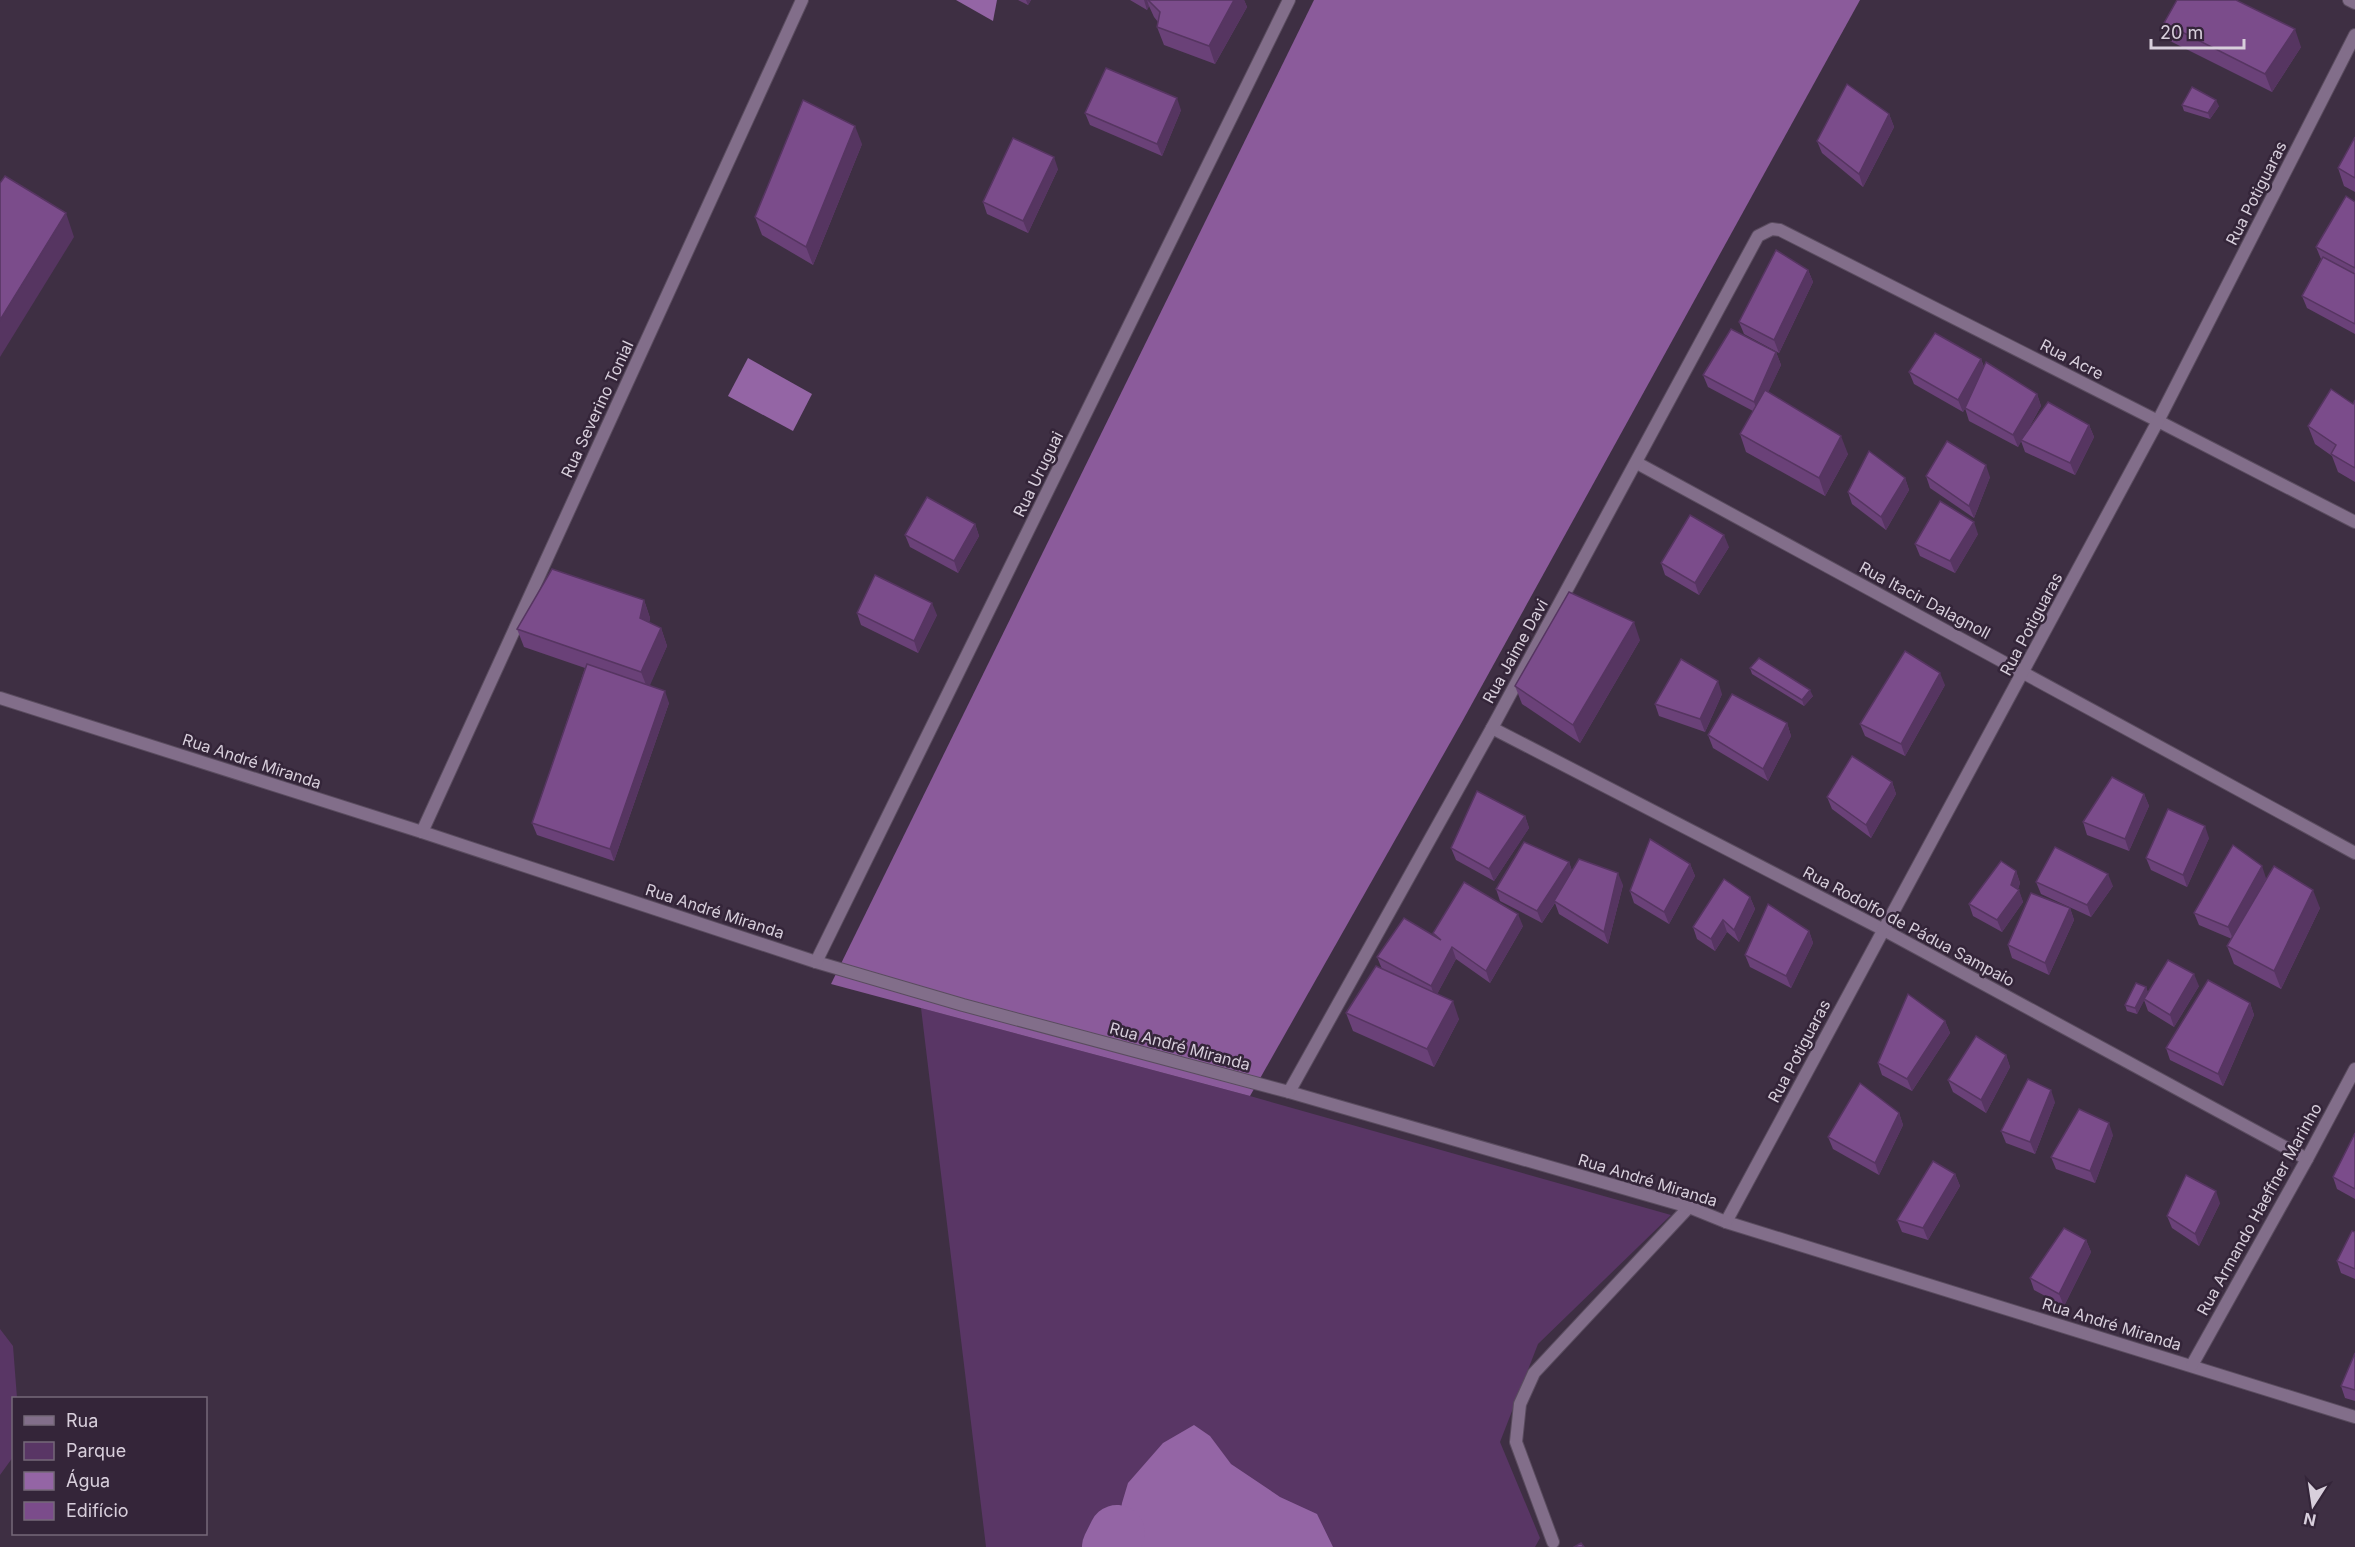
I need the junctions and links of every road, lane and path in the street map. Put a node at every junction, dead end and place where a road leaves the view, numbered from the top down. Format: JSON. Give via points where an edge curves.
{"nodes":[{"id":1,"x":802,"y":0,"type":"edge"},
{"id":2,"x":1289,"y":0,"type":"edge"},
{"id":3,"x":2349,"y":0,"type":"edge"},
{"id":4,"x":2355,"y":3,"type":"edge"},
{"id":5,"x":2355,"y":35,"type":"edge"},
{"id":6,"x":1772,"y":230,"type":"joint"},
{"id":7,"x":2158,"y":421,"type":"junction"},
{"id":8,"x":1637,"y":463,"type":"junction"},
{"id":9,"x":2355,"y":522,"type":"edge"},
{"id":10,"x":2024,"y":673,"type":"junction"},
{"id":11,"x":0,"y":698,"type":"edge"},
{"id":12,"x":1492,"y":728,"type":"junction"},
{"id":13,"x":422,"y":832,"type":"junction"},
{"id":14,"x":2355,"y":853,"type":"edge"},
{"id":15,"x":1882,"y":929,"type":"junction"},
{"id":16,"x":816,"y":962,"type":"junction"},
{"id":17,"x":2355,"y":1069,"type":"edge"},
{"id":18,"x":1289,"y":1092,"type":"junction"},
{"id":19,"x":2307,"y":1159,"type":"junction"},
{"id":20,"x":1689,"y":1208,"type":"junction"},
{"id":21,"x":1726,"y":1222,"type":"junction"},
{"id":22,"x":2192,"y":1365,"type":"junction"},
{"id":23,"x":2355,"y":1417,"type":"edge"},
{"id":24,"x":1553,"y":1542,"type":"dead end"}],
"edges":[{"from":1,"to":13,"type":"street","name":"Rua Severino Tonial"},
{"from":2,"to":16,"type":"street","name":"Rua Uruguai"},
{"from":3,"to":4,"type":"street"},
{"from":5,"to":7,"type":"street","name":"Rua Potiguaras"},
{"from":6,"to":7,"type":"street","name":"Rua Acre","via":[[1780,230]]},
{"from":6,"to":8,"type":"street","name":"Rua Jaime Davi","via":[[1758,236]]},
{"from":7,"to":9,"type":"street","name":"Rua Acre"},
{"from":7,"to":10,"type":"street","name":"Rua Potiguaras"},
{"from":8,"to":10,"type":"street","name":"Rua Itacir Dalagnoll"},
{"from":8,"to":12,"type":"street","name":"Rua Jaime Davi"},
{"from":10,"to":14,"type":"street","name":"Rua Itacir Dalagnoll"},
{"from":10,"to":15,"type":"street","name":"Rua Potiguaras"},
{"from":11,"to":13,"type":"street","name":"Rua André Miranda"},
{"from":12,"to":15,"type":"street","name":"Rua Rodolfo de Pádua Sampaio"},
{"from":12,"to":18,"type":"street","name":"Rua Jaime Davi"},
{"from":13,"to":16,"type":"street","name":"Rua André Miranda"},
{"from":15,"to":19,"type":"street","name":"Rua Rodolfo de Pádua Sampaio"},
{"from":15,"to":21,"type":"street","name":"Rua Potiguaras"},
{"from":16,"to":18,"type":"street","name":"Rua André Miranda"},
{"from":17,"to":19,"type":"street","name":"Rua Armando Haeffner Marinho"},
{"from":18,"to":20,"type":"street","name":"Rua André Miranda"},
{"from":19,"to":22,"type":"street","name":"Rua Armando Haeffner Marinho"},
{"from":20,"to":21,"type":"street","name":"Rua André Miranda"},
{"from":20,"to":24,"type":"street","via":[[1534,1373],[1520,1404],[1516,1442]]},
{"from":21,"to":22,"type":"street","name":"Rua André Miranda"},
{"from":22,"to":23,"type":"street","name":"Rua André Miranda"}]}
